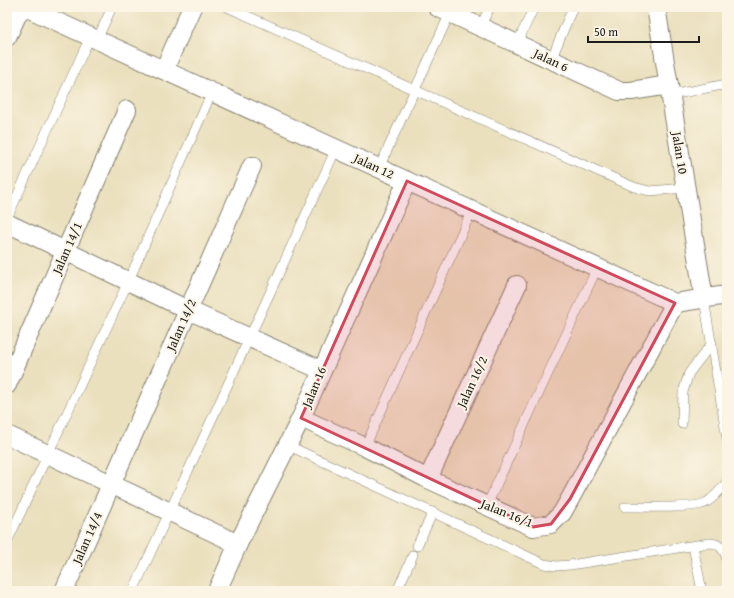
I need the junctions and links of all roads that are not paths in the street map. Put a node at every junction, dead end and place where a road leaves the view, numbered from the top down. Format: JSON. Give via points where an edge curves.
{"nodes":[{"id":1,"x":21,"y":7,"type":"edge"},
{"id":2,"x":25,"y":7,"type":"edge"},
{"id":3,"x":112,"y":7,"type":"edge"},
{"id":4,"x":192,"y":7,"type":"edge"},
{"id":5,"x":227,"y":7,"type":"edge"},
{"id":6,"x":490,"y":7,"type":"edge"},
{"id":7,"x":534,"y":7,"type":"edge"},
{"id":8,"x":573,"y":7,"type":"edge"},
{"id":9,"x":656,"y":7,"type":"edge"},
{"id":10,"x":446,"y":9,"type":"edge"},
{"id":11,"x":480,"y":27,"type":"junction"},
{"id":12,"x":7,"y":37,"type":"edge"},
{"id":13,"x":93,"y":38,"type":"junction"},
{"id":14,"x":517,"y":44,"type":"junction"},
{"id":15,"x":551,"y":60,"type":"junction"},
{"id":16,"x":164,"y":70,"type":"junction"},
{"id":17,"x":727,"y":84,"type":"edge"},
{"id":18,"x":670,"y":90,"type":"junction"},
{"id":19,"x":414,"y":91,"type":"junction"},
{"id":20,"x":212,"y":92,"type":"junction"},
{"id":21,"x":127,"y":110,"type":"dead end"},
{"id":22,"x":336,"y":149,"type":"junction"},
{"id":23,"x":252,"y":166,"type":"dead end"},
{"id":24,"x":379,"y":168,"type":"junction"},
{"id":25,"x":407,"y":181,"type":"junction"},
{"id":26,"x":686,"y":188,"type":"junction"},
{"id":27,"x":472,"y":210,"type":"junction"},
{"id":28,"x":7,"y":218,"type":"edge"},
{"id":29,"x":7,"y":223,"type":"edge"},
{"id":30,"x":65,"y":252,"type":"junction"},
{"id":31,"x":597,"y":268,"type":"junction"},
{"id":32,"x":128,"y":282,"type":"junction"},
{"id":33,"x":517,"y":285,"type":"dead end"},
{"id":34,"x":727,"y":295,"type":"edge"},
{"id":35,"x":704,"y":299,"type":"junction"},
{"id":36,"x":675,"y":303,"type":"junction"},
{"id":37,"x":188,"y":310,"type":"junction"},
{"id":38,"x":249,"y":338,"type":"junction"},
{"id":39,"x":712,"y":343,"type":"junction"},
{"id":40,"x":321,"y":370,"type":"junction"},
{"id":41,"x":7,"y":385,"type":"edge"},
{"id":42,"x":301,"y":418,"type":"junction"},
{"id":43,"x":682,"y":424,"type":"dead end"},
{"id":44,"x":7,"y":435,"type":"edge"},
{"id":45,"x":727,"y":439,"type":"edge"},
{"id":46,"x":287,"y":444,"type":"junction"},
{"id":47,"x":365,"y":447,"type":"junction"},
{"id":48,"x":49,"y":455,"type":"junction"},
{"id":49,"x":428,"y":479,"type":"junction"},
{"id":50,"x":727,"y":482,"type":"edge"},
{"id":51,"x":111,"y":484,"type":"junction"},
{"id":52,"x":488,"y":506,"type":"junction"},
{"id":53,"x":625,"y":507,"type":"dead end"},
{"id":54,"x":169,"y":512,"type":"junction"},
{"id":55,"x":433,"y":512,"type":"junction"},
{"id":56,"x":7,"y":542,"type":"edge"},
{"id":57,"x":238,"y":544,"type":"junction"},
{"id":58,"x":417,"y":546,"type":"dead end"},
{"id":59,"x":693,"y":546,"type":"junction"},
{"id":60,"x":413,"y":555,"type":"dead end"},
{"id":61,"x":727,"y":560,"type":"edge"},
{"id":62,"x":64,"y":591,"type":"edge"},
{"id":63,"x":133,"y":591,"type":"edge"},
{"id":64,"x":217,"y":591,"type":"edge"},
{"id":65,"x":397,"y":591,"type":"edge"},
{"id":66,"x":702,"y":591,"type":"edge"}],
"edges":[{"from":1,"to":12,"type":"street"},
{"from":2,"to":13,"type":"street","name":"Jalan 12"},
{"from":3,"to":13,"type":"lane"},
{"from":4,"to":16,"type":"street"},
{"from":5,"to":19,"type":"lane"},
{"from":6,"to":11,"type":"lane"},
{"from":7,"to":14,"type":"lane"},
{"from":8,"to":15,"type":"lane"},
{"from":9,"to":18,"type":"street","name":"Jalan 10"},
{"from":10,"to":11,"type":"street","name":"Jalan 6"},
{"from":10,"to":19,"type":"lane"},
{"from":11,"to":14,"type":"street","name":"Jalan 6"},
{"from":13,"to":16,"type":"street","name":"Jalan 12"},
{"from":13,"to":28,"type":"lane"},
{"from":14,"to":15,"type":"street","name":"Jalan 6"},
{"from":15,"to":18,"type":"street","name":"Jalan 6","via":[[619,91]]},
{"from":16,"to":20,"type":"street","name":"Jalan 12"},
{"from":17,"to":18,"type":"lane"},
{"from":18,"to":26,"type":"street","name":"Jalan 10"},
{"from":19,"to":24,"type":"lane"},
{"from":19,"to":26,"type":"lane","via":[[634,187],[649,191]]},
{"from":20,"to":22,"type":"street","name":"Jalan 12"},
{"from":20,"to":32,"type":"lane"},
{"from":21,"to":30,"type":"street","name":"Jalan 14/1"},
{"from":22,"to":24,"type":"street","name":"Jalan 12"},
{"from":22,"to":38,"type":"lane"},
{"from":23,"to":37,"type":"street","name":"Jalan 14/2"},
{"from":24,"to":25,"type":"street","name":"Jalan 12"},
{"from":25,"to":27,"type":"street","name":"Jalan 12"},
{"from":25,"to":40,"type":"street","name":"Jalan 16"},
{"from":26,"to":35,"type":"street","name":"Jalan 10"},
{"from":27,"to":31,"type":"street","name":"Jalan 12"},
{"from":27,"to":47,"type":"lane"},
{"from":29,"to":30,"type":"street"},
{"from":30,"to":32,"type":"street"},
{"from":30,"to":41,"type":"street","name":"Jalan 14/1"},
{"from":31,"to":36,"type":"street","name":"Jalan 12"},
{"from":31,"to":52,"type":"lane"},
{"from":32,"to":37,"type":"street"},
{"from":32,"to":48,"type":"lane"},
{"from":33,"to":49,"type":"street","name":"Jalan 16/2"},
{"from":34,"to":35,"type":"street"},
{"from":35,"to":36,"type":"street"},
{"from":35,"to":39,"type":"lane"},
{"from":36,"to":52,"type":"street","name":"Jalan 16/1","via":[[562,513],[551,524],[533,527]]},
{"from":37,"to":38,"type":"street"},
{"from":37,"to":51,"type":"street","name":"Jalan 14/2"},
{"from":38,"to":40,"type":"street"},
{"from":38,"to":54,"type":"lane"},
{"from":39,"to":43,"type":"lane","via":[[690,373],[682,392]]},
{"from":39,"to":45,"type":"lane"},
{"from":40,"to":42,"type":"street","name":"Jalan 16"},
{"from":42,"to":46,"type":"street","name":"Jalan 16"},
{"from":42,"to":47,"type":"street","name":"Jalan 16/1"},
{"from":44,"to":48,"type":"street"},
{"from":46,"to":55,"type":"lane"},
{"from":46,"to":57,"type":"street","name":"Jalan 16"},
{"from":47,"to":49,"type":"street","name":"Jalan 16/1"},
{"from":48,"to":51,"type":"street"},
{"from":48,"to":56,"type":"lane"},
{"from":49,"to":52,"type":"street","name":"Jalan 16/1"},
{"from":50,"to":53,"type":"lane","via":[[706,504]]},
{"from":51,"to":54,"type":"street"},
{"from":51,"to":62,"type":"street","name":"Jalan 14/4"},
{"from":54,"to":57,"type":"street"},
{"from":54,"to":63,"type":"lane"},
{"from":55,"to":58,"type":"lane"},
{"from":55,"to":59,"type":"lane","via":[[544,564],[556,566]]},
{"from":57,"to":64,"type":"street","name":"Jalan 16"},
{"from":59,"to":61,"type":"lane","via":[[715,543],[722,547]]},
{"from":59,"to":66,"type":"lane"},
{"from":60,"to":65,"type":"lane"}]}
